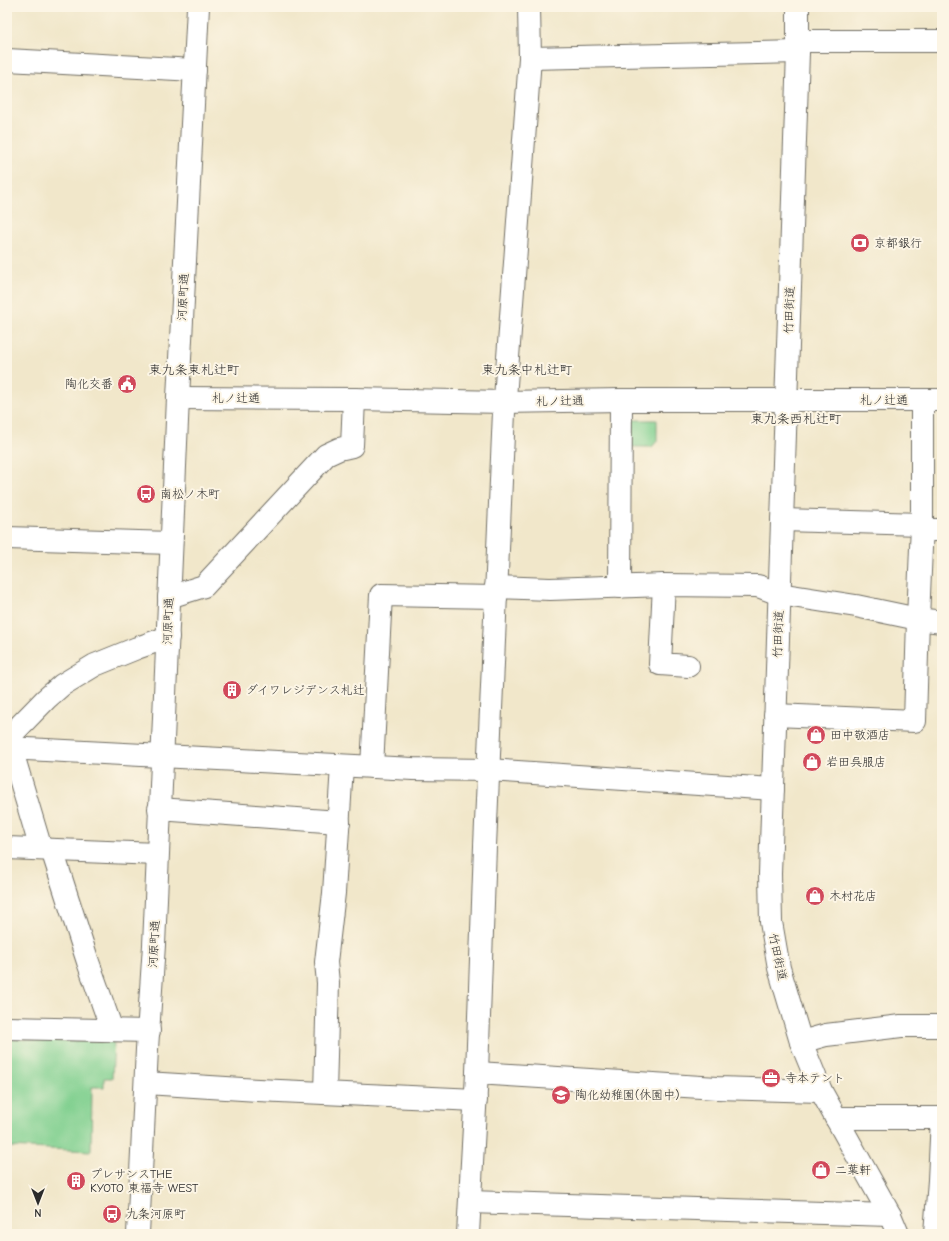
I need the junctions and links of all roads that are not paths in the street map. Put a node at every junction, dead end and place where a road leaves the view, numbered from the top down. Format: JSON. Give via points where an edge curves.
{"nodes":[{"id":1,"x":198,"y":7,"type":"edge"},
{"id":2,"x":529,"y":7,"type":"edge"},
{"id":3,"x":798,"y":7,"type":"edge"},
{"id":4,"x":942,"y":41,"type":"edge"},
{"id":5,"x":798,"y":46,"type":"junction"},
{"id":6,"x":530,"y":58,"type":"junction"},
{"id":7,"x":7,"y":60,"type":"edge"},
{"id":8,"x":195,"y":70,"type":"junction"},
{"id":9,"x":178,"y":398,"type":"junction"},
{"id":10,"x":354,"y":399,"type":"junction"},
{"id":11,"x":621,"y":400,"type":"junction"},
{"id":12,"x":786,"y":400,"type":"junction"},
{"id":13,"x":932,"y":400,"type":"edge"},
{"id":14,"x":504,"y":402,"type":"junction"},
{"id":15,"x":782,"y":520,"type":"junction"},
{"id":16,"x":928,"y":528,"type":"edge"},
{"id":17,"x":7,"y":538,"type":"edge"},
{"id":18,"x":171,"y":543,"type":"junction"},
{"id":19,"x":664,"y":585,"type":"junction"},
{"id":20,"x":620,"y":587,"type":"junction"},
{"id":21,"x":496,"y":592,"type":"junction"},
{"id":22,"x":779,"y":594,"type":"junction"},
{"id":23,"x":169,"y":597,"type":"junction"},
{"id":24,"x":918,"y":619,"type":"junction"},
{"id":25,"x":942,"y":622,"type":"edge"},
{"id":26,"x":168,"y":637,"type":"junction"},
{"id":27,"x":688,"y":666,"type":"dead end"},
{"id":28,"x":775,"y":714,"type":"junction"},
{"id":29,"x":8,"y":745,"type":"edge"},
{"id":30,"x":162,"y":756,"type":"junction"},
{"id":31,"x":342,"y":766,"type":"junction"},
{"id":32,"x":372,"y":767,"type":"junction"},
{"id":33,"x":488,"y":770,"type":"junction"},
{"id":34,"x":773,"y":789,"type":"junction"},
{"id":35,"x":159,"y":809,"type":"junction"},
{"id":36,"x":339,"y":822,"type":"junction"},
{"id":37,"x":7,"y":848,"type":"edge"},
{"id":38,"x":47,"y":850,"type":"junction"},
{"id":39,"x":157,"y":854,"type":"junction"},
{"id":40,"x":942,"y":1026,"type":"edge"},
{"id":41,"x":7,"y":1028,"type":"edge"},
{"id":42,"x":112,"y":1030,"type":"junction"},
{"id":43,"x":148,"y":1031,"type":"junction"},
{"id":44,"x":801,"y":1042,"type":"junction"},
{"id":45,"x":477,"y":1073,"type":"junction"},
{"id":46,"x":146,"y":1083,"type":"junction"},
{"id":47,"x":820,"y":1091,"type":"junction"},
{"id":48,"x":325,"y":1093,"type":"junction"},
{"id":49,"x":476,"y":1100,"type":"junction"},
{"id":50,"x":836,"y":1118,"type":"junction"},
{"id":51,"x":942,"y":1118,"type":"edge"},
{"id":52,"x":470,"y":1202,"type":"junction"},
{"id":53,"x":894,"y":1224,"type":"edge"},
{"id":54,"x":138,"y":1234,"type":"edge"},
{"id":55,"x":468,"y":1234,"type":"edge"},
{"id":56,"x":935,"y":1234,"type":"edge"}],
"edges":[{"from":1,"to":8,"type":"main road","name":"河原町通"},
{"from":2,"to":6,"type":"main road"},
{"from":3,"to":5,"type":"main road","name":"竹田街道"},
{"from":4,"to":5,"type":"main road"},
{"from":5,"to":6,"type":"main road"},
{"from":5,"to":12,"type":"main road","name":"竹田街道"},
{"from":6,"to":14,"type":"main road"},
{"from":7,"to":8,"type":"main road"},
{"from":8,"to":9,"type":"main road","name":"河原町通"},
{"from":9,"to":10,"type":"main road","name":"札ノ辻通"},
{"from":9,"to":18,"type":"main road","name":"河原町通"},
{"from":10,"to":14,"type":"main road","name":"札ノ辻通"},
{"from":10,"to":23,"type":"main road","via":[[352,446],[326,455],[204,586]]},
{"from":11,"to":12,"type":"main road","name":"札ノ辻通"},
{"from":11,"to":14,"type":"main road","name":"札ノ辻通"},
{"from":11,"to":20,"type":"main road"},
{"from":12,"to":13,"type":"main road","name":"札ノ辻通"},
{"from":12,"to":15,"type":"main road","name":"竹田街道"},
{"from":13,"to":16,"type":"main road"},
{"from":14,"to":21,"type":"main road"},
{"from":15,"to":16,"type":"main road"},
{"from":15,"to":22,"type":"main road","name":"竹田街道"},
{"from":16,"to":24,"type":"main road"},
{"from":17,"to":18,"type":"main road"},
{"from":18,"to":23,"type":"main road","name":"河原町通"},
{"from":19,"to":20,"type":"main road"},
{"from":19,"to":22,"type":"main road","via":[[761,586]]},
{"from":19,"to":27,"type":"main road","via":[[660,664]]},
{"from":20,"to":21,"type":"main road"},
{"from":21,"to":32,"type":"main road","via":[[381,595]]},
{"from":21,"to":33,"type":"main road"},
{"from":22,"to":24,"type":"main road"},
{"from":22,"to":28,"type":"main road","name":"竹田街道"},
{"from":23,"to":26,"type":"main road","name":"河原町通"},
{"from":24,"to":25,"type":"main road"},
{"from":24,"to":28,"type":"main road","via":[[915,721]]},
{"from":26,"to":29,"type":"main road","via":[[95,665],[62,685],[46,699]]},
{"from":26,"to":30,"type":"main road","name":"河原町通"},
{"from":28,"to":34,"type":"main road","name":"竹田街道"},
{"from":29,"to":30,"type":"main road"},
{"from":29,"to":38,"type":"main road"},
{"from":30,"to":31,"type":"main road"},
{"from":30,"to":35,"type":"main road","name":"河原町通"},
{"from":31,"to":32,"type":"main road"},
{"from":31,"to":36,"type":"main road"},
{"from":32,"to":33,"type":"main road"},
{"from":33,"to":34,"type":"main road"},
{"from":33,"to":45,"type":"main road"},
{"from":34,"to":44,"type":"main road","name":"竹田街道","via":[[771,922],[778,968]]},
{"from":35,"to":36,"type":"main road"},
{"from":35,"to":39,"type":"main road","name":"河原町通"},
{"from":36,"to":48,"type":"main road","via":[[326,962],[328,983]]},
{"from":37,"to":38,"type":"main road"},
{"from":38,"to":39,"type":"main road"},
{"from":38,"to":42,"type":"main road"},
{"from":39,"to":43,"type":"main road","name":"河原町通"},
{"from":40,"to":44,"type":"main road","via":[[901,1026],[826,1035]]},
{"from":41,"to":42,"type":"main road"},
{"from":42,"to":43,"type":"main road"},
{"from":43,"to":46,"type":"main road","name":"河原町通"},
{"from":44,"to":47,"type":"main road","name":"竹田街道"},
{"from":45,"to":47,"type":"main road","via":[[717,1088]]},
{"from":45,"to":49,"type":"main road"},
{"from":46,"to":48,"type":"main road"},
{"from":46,"to":54,"type":"main road","name":"河原町通"},
{"from":47,"to":50,"type":"main road","name":"竹田街道"},
{"from":48,"to":49,"type":"main road"},
{"from":49,"to":52,"type":"main road"},
{"from":50,"to":51,"type":"main road"},
{"from":50,"to":53,"type":"main road","name":"竹田街道"},
{"from":51,"to":56,"type":"main road"},
{"from":52,"to":53,"type":"main road"},
{"from":52,"to":55,"type":"main road"}]}
